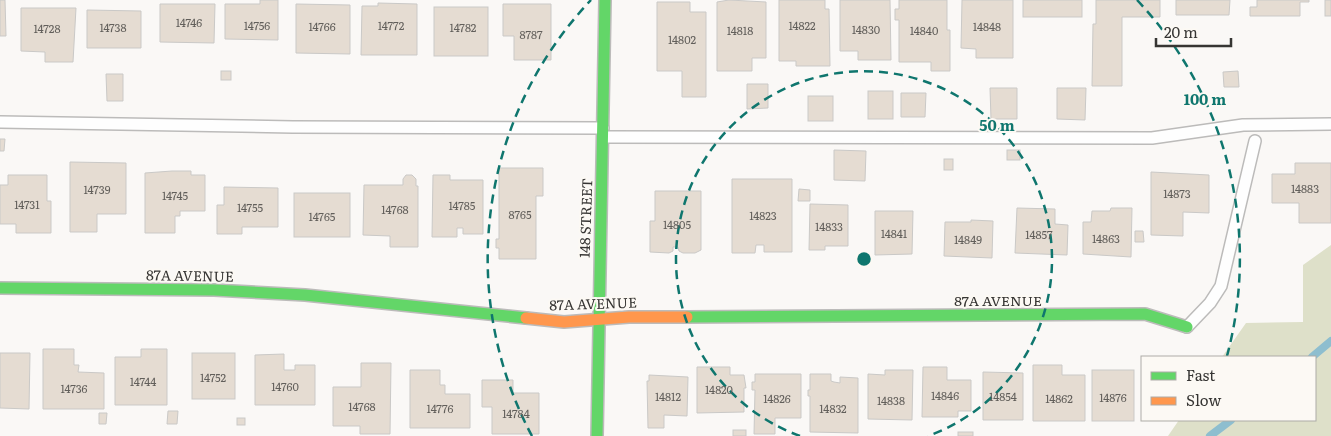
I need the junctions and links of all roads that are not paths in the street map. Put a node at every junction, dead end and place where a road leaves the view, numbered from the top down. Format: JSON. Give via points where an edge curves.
{"nodes":[{"id":1,"x":604,"y":0,"type":"edge"},
{"id":2,"x":0,"y":122,"type":"edge"},
{"id":3,"x":1331,"y":124,"type":"edge"},
{"id":4,"x":603,"y":133,"type":"junction"},
{"id":5,"x":1256,"y":141,"type":"dead end"},
{"id":6,"x":0,"y":288,"type":"edge"},
{"id":7,"x":597,"y":319,"type":"junction"},
{"id":8,"x":1187,"y":327,"type":"joint"},
{"id":9,"x":597,"y":436,"type":"edge"}],
"edges":[{"from":1,"to":4,"type":"street","name":"148 STREET"},
{"from":2,"to":4,"type":"lane"},
{"from":3,"to":4,"type":"lane","via":[[1243,125],[1152,138]]},
{"from":4,"to":7,"type":"street","name":"148 STREET"},
{"from":5,"to":8,"type":"lane","via":[[1221,286]]},
{"from":6,"to":7,"type":"street","name":"87A AVENUE","via":[[260,292],[564,322]]},
{"from":7,"to":8,"type":"street","name":"87A AVENUE","via":[[1145,314]]},
{"from":7,"to":9,"type":"street","name":"148 STREET"}]}
